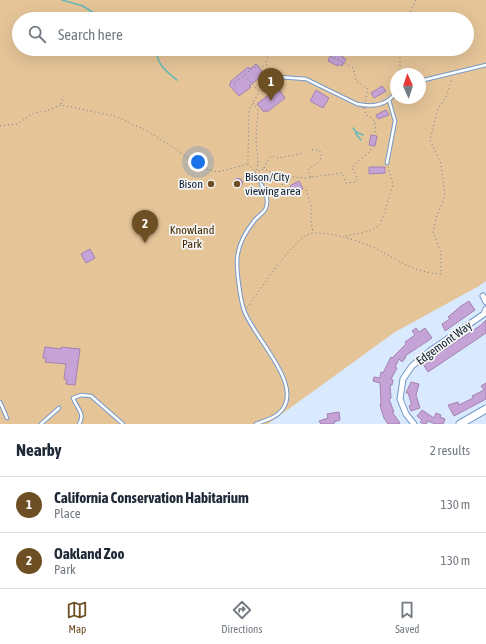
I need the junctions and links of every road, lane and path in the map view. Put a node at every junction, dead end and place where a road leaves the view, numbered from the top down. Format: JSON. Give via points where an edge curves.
{"nodes":[{"id":1,"x":416,"y":0,"type":"edge"},
{"id":2,"x":410,"y":12,"type":"edge"},
{"id":3,"x":268,"y":56,"type":"edge"},
{"id":4,"x":331,"y":56,"type":"edge"},
{"id":5,"x":400,"y":56,"type":"edge"},
{"id":6,"x":486,"y":65,"type":"edge"},
{"id":7,"x":400,"y":68,"type":"edge"},
{"id":8,"x":451,"y":74,"type":"junction"},
{"id":9,"x":245,"y":75,"type":"junction"},
{"id":10,"x":426,"y":80,"type":"edge"},
{"id":11,"x":235,"y":85,"type":"dead end"},
{"id":12,"x":265,"y":86,"type":"dead end"},
{"id":13,"x":64,"y":96,"type":"dead end"},
{"id":14,"x":389,"y":100,"type":"joint"},
{"id":15,"x":253,"y":103,"type":"junction"},
{"id":16,"x":61,"y":105,"type":"junction"},
{"id":17,"x":364,"y":106,"type":"junction"},
{"id":18,"x":0,"y":126,"type":"edge"},
{"id":19,"x":374,"y":135,"type":"dead end"},
{"id":20,"x":372,"y":146,"type":"dead end"},
{"id":21,"x":312,"y":150,"type":"dead end"},
{"id":22,"x":304,"y":153,"type":"dead end"},
{"id":23,"x":387,"y":163,"type":"joint"},
{"id":24,"x":248,"y":164,"type":"junction"},
{"id":25,"x":264,"y":169,"type":"junction"},
{"id":26,"x":255,"y":172,"type":"junction"},
{"id":27,"x":280,"y":176,"type":"junction"},
{"id":28,"x":311,"y":178,"type":"junction"},
{"id":29,"x":238,"y":182,"type":"dead end"},
{"id":30,"x":261,"y":184,"type":"joint"},
{"id":31,"x":282,"y":188,"type":"dead end"},
{"id":32,"x":306,"y":190,"type":"dead end"},
{"id":33,"x":313,"y":233,"type":"junction"},
{"id":34,"x":344,"y":236,"type":"junction"},
{"id":35,"x":484,"y":296,"type":"dead end"},
{"id":36,"x":486,"y":302,"type":"edge"},
{"id":37,"x":486,"y":309,"type":"edge"},
{"id":38,"x":244,"y":312,"type":"junction"},
{"id":39,"x":0,"y":402,"type":"edge"},
{"id":40,"x":59,"y":408,"type":"dead end"},
{"id":41,"x":486,"y":409,"type":"edge"},
{"id":42,"x":7,"y":418,"type":"dead end"},
{"id":43,"x":41,"y":424,"type":"edge"},
{"id":44,"x":79,"y":424,"type":"edge"},
{"id":45,"x":123,"y":424,"type":"edge"},
{"id":46,"x":256,"y":424,"type":"edge"},
{"id":47,"x":414,"y":424,"type":"edge"},
{"id":48,"x":460,"y":424,"type":"edge"}],
"edges":[{"from":1,"to":2,"type":"path"},
{"from":3,"to":9,"type":"path","via":[[267,65],[253,68]]},
{"from":4,"to":17,"type":"path","via":[[353,68],[356,81],[368,89]]},
{"from":5,"to":7,"type":"path"},
{"from":6,"to":8,"type":"lane"},
{"from":8,"to":10,"type":"lane"},
{"from":8,"to":34,"type":"path","via":[[447,95],[438,110],[430,140],[440,164],[445,194],[433,232],[441,253],[441,274],[413,269],[375,248]]},
{"from":9,"to":11,"type":"path"},
{"from":9,"to":15,"type":"path","via":[[259,92]]},
{"from":12,"to":17,"type":"lane","via":[[279,77],[306,79]]},
{"from":13,"to":16,"type":"path"},
{"from":14,"to":17,"type":"lane"},
{"from":14,"to":23,"type":"lane","via":[[396,121]]},
{"from":15,"to":24,"type":"path","via":[[249,110]]},
{"from":15,"to":26,"type":"path","via":[[258,110],[258,164]]},
{"from":16,"to":18,"type":"path","via":[[34,113],[17,124]]},
{"from":16,"to":24,"type":"path","via":[[115,116],[149,132],[202,168],[218,172]]},
{"from":17,"to":19,"type":"path","via":[[366,115],[374,121]]},
{"from":20,"to":28,"type":"path","via":[[352,168],[358,179],[355,182],[346,184],[342,173]]},
{"from":21,"to":28,"type":"path","via":[[319,150],[321,158],[308,170]]},
{"from":22,"to":25,"type":"path","via":[[278,158],[271,156]]},
{"from":23,"to":34,"type":"path","via":[[393,185],[378,227]]},
{"from":24,"to":26,"type":"path"},
{"from":25,"to":26,"type":"path"},
{"from":25,"to":27,"type":"path"},
{"from":26,"to":29,"type":"path","via":[[244,176]]},
{"from":26,"to":30,"type":"path"},
{"from":27,"to":28,"type":"path"},
{"from":27,"to":31,"type":"path"},
{"from":30,"to":38,"type":"lane","via":[[267,197],[265,210],[247,231],[237,254]]},
{"from":32,"to":33,"type":"path","via":[[311,205]]},
{"from":33,"to":34,"type":"path"},
{"from":33,"to":38,"type":"path","via":[[301,239],[289,252]]},
{"from":35,"to":36,"type":"street"},
{"from":37,"to":47,"type":"street","name":"Edgemont Way","via":[[484,314],[412,366],[403,379],[400,399],[406,414]]},
{"from":38,"to":46,"type":"lane","via":[[279,366],[287,392],[282,410]]},
{"from":39,"to":42,"type":"lane"},
{"from":40,"to":43,"type":"lane"},
{"from":41,"to":48,"type":"street"},
{"from":44,"to":45,"type":"lane","via":[[82,413],[73,398],[82,395],[91,396]]}]}
